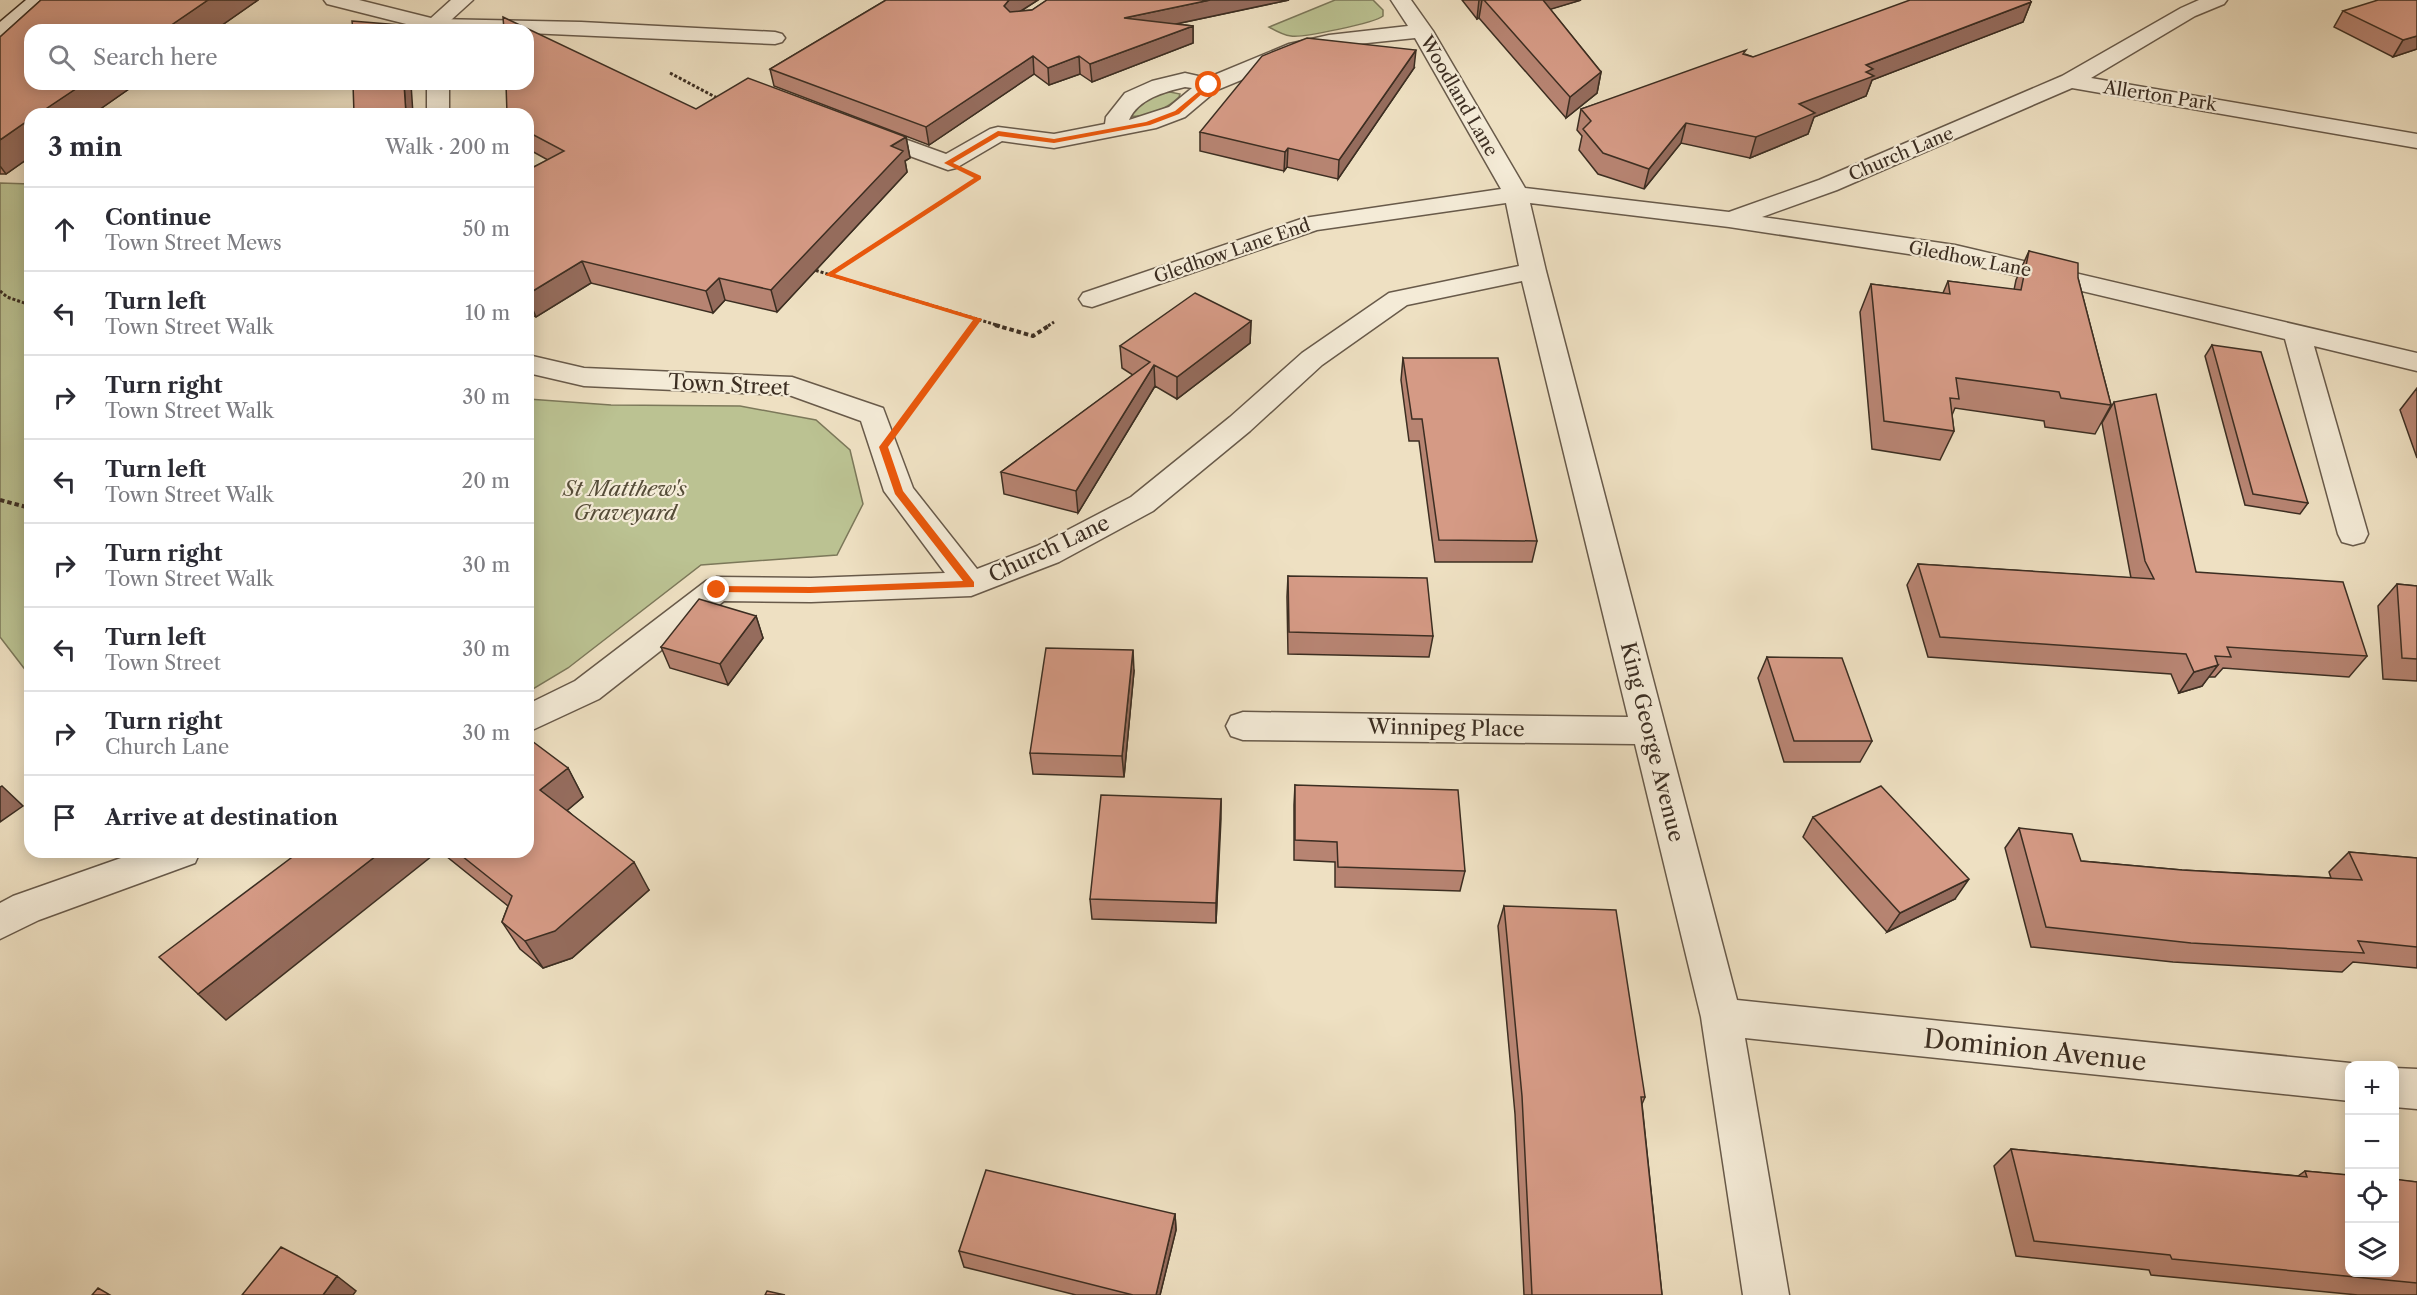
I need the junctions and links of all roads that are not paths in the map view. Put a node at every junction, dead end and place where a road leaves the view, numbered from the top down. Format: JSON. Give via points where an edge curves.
{"nodes":[{"id":1,"x":38,"y":0,"type":"edge"},
{"id":2,"x":334,"y":0,"type":"edge"},
{"id":3,"x":463,"y":0,"type":"edge"},
{"id":4,"x":1401,"y":0,"type":"edge"},
{"id":5,"x":2217,"y":0,"type":"edge"},
{"id":6,"x":421,"y":24,"type":"edge"},
{"id":7,"x":439,"y":24,"type":"edge"},
{"id":8,"x":534,"y":28,"type":"edge"},
{"id":9,"x":1,"y":30,"type":"edge"},
{"id":10,"x":1422,"y":31,"type":"junction"},
{"id":11,"x":775,"y":38,"type":"dead end"},
{"id":12,"x":2070,"y":81,"type":"junction"},
{"id":13,"x":1209,"y":85,"type":"junction"},
{"id":14,"x":438,"y":90,"type":"edge"},
{"id":15,"x":438,"y":108,"type":"edge"},
{"id":16,"x":849,"y":126,"type":"edge"},
{"id":17,"x":1117,"y":130,"type":"junction"},
{"id":18,"x":2417,"y":141,"type":"edge"},
{"id":19,"x":1516,"y":194,"type":"junction"},
{"id":20,"x":1729,"y":220,"type":"junction"},
{"id":21,"x":1533,"y":271,"type":"junction"},
{"id":22,"x":1092,"y":299,"type":"road end"},
{"id":23,"x":2297,"y":333,"type":"junction"},
{"id":24,"x":2417,"y":362,"type":"edge"},
{"id":25,"x":534,"y":365,"type":"edge"},
{"id":26,"x":2353,"y":534,"type":"dead end"},
{"id":27,"x":971,"y":584,"type":"junction"},
{"id":28,"x":534,"y":716,"type":"edge"},
{"id":29,"x":1243,"y":726,"type":"dead end"},
{"id":30,"x":1649,"y":731,"type":"junction"},
{"id":31,"x":165,"y":858,"type":"edge"},
{"id":32,"x":0,"y":922,"type":"edge"},
{"id":33,"x":1721,"y":1017,"type":"junction"},
{"id":34,"x":2345,"y":1082,"type":"edge"},
{"id":35,"x":2399,"y":1087,"type":"edge"},
{"id":36,"x":2417,"y":1089,"type":"edge"},
{"id":37,"x":1766,"y":1295,"type":"edge"}],
"edges":[{"from":1,"to":9,"type":"street"},
{"from":2,"to":6,"type":"street"},
{"from":3,"to":7,"type":"street"},
{"from":4,"to":10,"type":"street","name":"Woodland Lane"},
{"from":5,"to":12,"type":"street","name":"Allerton Park","via":[[2188,12]]},
{"from":8,"to":11,"type":"lane"},
{"from":10,"to":13,"type":"street","via":[[1329,41],[1261,62]]},
{"from":10,"to":19,"type":"street","name":"Woodland Lane"},
{"from":12,"to":18,"type":"street","name":"Allerton Park"},
{"from":12,"to":20,"type":"street","name":"Church Lane","via":[[1828,185]]},
{"from":13,"to":17,"type":"street","via":[[1177,112]]},
{"from":13,"to":17,"type":"street","via":[[1185,80],[1133,98],[1117,117]]},
{"from":14,"to":15,"type":"street"},
{"from":16,"to":17,"type":"street","via":[[948,163],[998,134],[1054,141]]},
{"from":19,"to":20,"type":"street","name":"Gledhow Lane"},
{"from":19,"to":21,"type":"street","name":"King George Avenue"},
{"from":19,"to":22,"type":"street","name":"Gledhow Lane End","via":[[1313,223]]},
{"from":20,"to":23,"type":"street","name":"Gledhow Lane","via":[[1955,253]]},
{"from":21,"to":27,"type":"street","name":"Church Lane","via":[[1398,299],[1312,359],[1142,504],[1048,554]]},
{"from":21,"to":30,"type":"street","name":"King George Avenue"},
{"from":23,"to":24,"type":"street","name":"Gledhow Lane"},
{"from":23,"to":26,"type":"street"},
{"from":25,"to":27,"type":"street","name":"Town Street","via":[[584,377],[792,386],[873,415],[898,491]]},
{"from":27,"to":28,"type":"street","name":"Church Lane","via":[[717,590],[586,690]]},
{"from":29,"to":30,"type":"street","name":"Winnipeg Place"},
{"from":30,"to":33,"type":"street","name":"King George Avenue"},
{"from":31,"to":32,"type":"street","via":[[26,908]]},
{"from":33,"to":34,"type":"street","name":"Dominion Avenue"},
{"from":33,"to":37,"type":"street","name":"King George Avenue"},
{"from":35,"to":36,"type":"street"}]}
